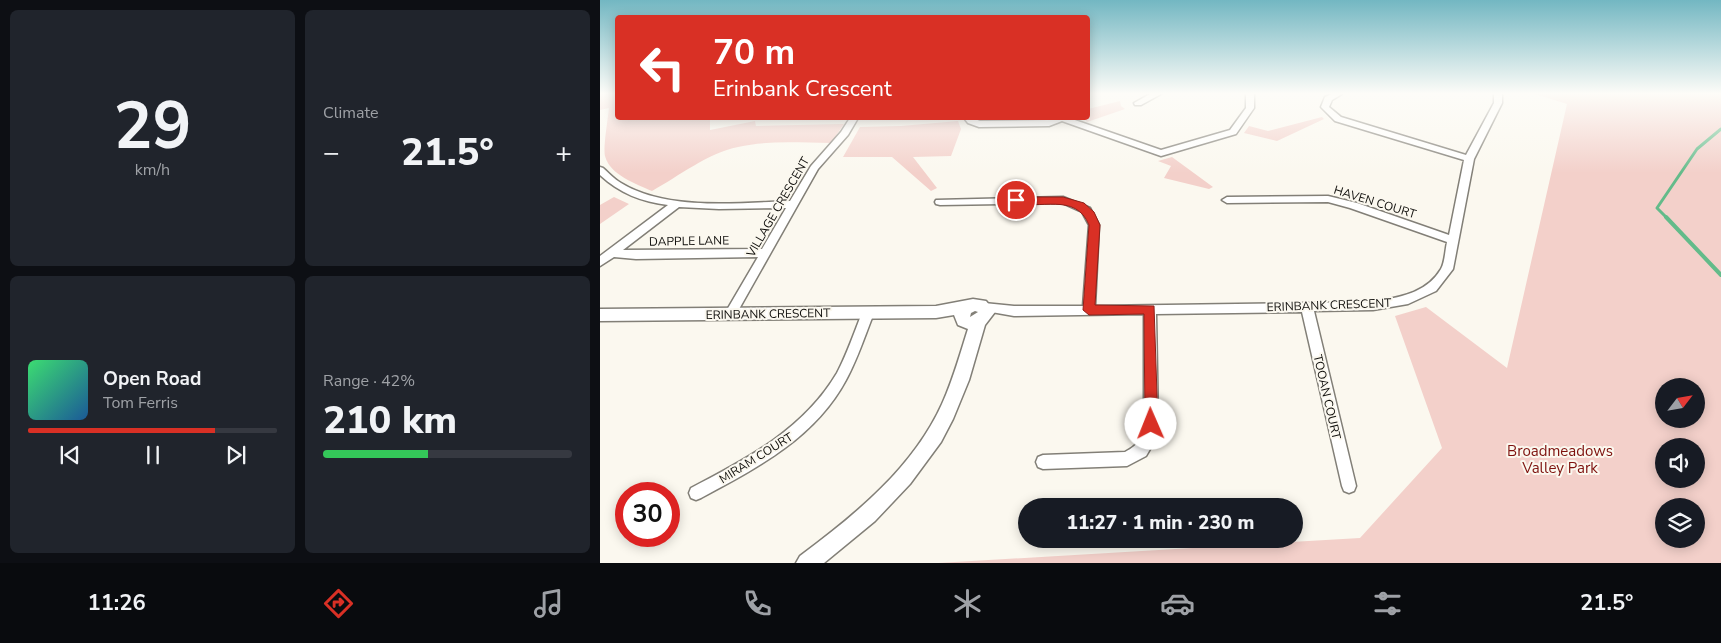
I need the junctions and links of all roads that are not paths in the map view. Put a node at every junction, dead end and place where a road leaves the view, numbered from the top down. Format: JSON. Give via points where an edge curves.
{"nodes":[{"id":1,"x":853,"y":120,"type":"edge"},
{"id":2,"x":970,"y":120,"type":"edge"},
{"id":3,"x":1056,"y":120,"type":"edge"},
{"id":4,"x":1068,"y":120,"type":"edge"},
{"id":5,"x":1241,"y":120,"type":"edge"},
{"id":6,"x":1342,"y":120,"type":"edge"},
{"id":7,"x":1489,"y":120,"type":"edge"},
{"id":8,"x":1469,"y":159,"type":"junction"},
{"id":9,"x":600,"y":170,"type":"edge"},
{"id":10,"x":1227,"y":200,"type":"dead end"},
{"id":11,"x":940,"y":202,"type":"dead end"},
{"id":12,"x":676,"y":204,"type":"junction"},
{"id":13,"x":794,"y":204,"type":"junction"},
{"id":14,"x":1454,"y":241,"type":"junction"},
{"id":15,"x":613,"y":252,"type":"junction"},
{"id":16,"x":765,"y":253,"type":"junction"},
{"id":17,"x":600,"y":262,"type":"edge"},
{"id":18,"x":1307,"y":307,"type":"junction"},
{"id":19,"x":1150,"y":309,"type":"junction"},
{"id":20,"x":1089,"y":310,"type":"junction"},
{"id":21,"x":868,"y":313,"type":"junction"},
{"id":22,"x":600,"y":315,"type":"edge"},
{"id":23,"x":730,"y":315,"type":"junction"},
{"id":24,"x":973,"y":315,"type":"junction"},
{"id":25,"x":1043,"y":462,"type":"dead end"},
{"id":26,"x":1349,"y":486,"type":"dead end"},
{"id":27,"x":696,"y":493,"type":"dead end"},
{"id":28,"x":807,"y":563,"type":"edge"}],
"edges":[{"from":1,"to":13,"type":"street","name":"VILLAGE CRESCENT","via":[[822,156]]},
{"from":2,"to":3,"type":"street","via":[[979,124]]},
{"from":4,"to":5,"type":"street","via":[[1161,153],[1233,132]]},
{"from":6,"to":8,"type":"street"},
{"from":7,"to":8,"type":"street","name":"ERINBANK CRESCENT"},
{"from":8,"to":14,"type":"street","name":"ERINBANK CRESCENT"},
{"from":9,"to":12,"type":"street","via":[[618,186],[646,198]]},
{"from":10,"to":14,"type":"street","name":"HAVEN COURT","via":[[1328,199]]},
{"from":11,"to":20,"type":"street","via":[[1063,200],[1086,210],[1094,225]]},
{"from":12,"to":13,"type":"street"},
{"from":12,"to":15,"type":"street","name":"DAPPLE LANE"},
{"from":13,"to":16,"type":"street","name":"VILLAGE CRESCENT"},
{"from":14,"to":18,"type":"street","name":"ERINBANK CRESCENT","via":[[1441,279],[1420,295],[1382,305]]},
{"from":15,"to":16,"type":"street","name":"DAPPLE LANE","via":[[636,255]]},
{"from":15,"to":17,"type":"street","name":"DAPPLE LANE"},
{"from":16,"to":23,"type":"street","name":"VILLAGE CRESCENT"},
{"from":18,"to":19,"type":"street","name":"ERINBANK CRESCENT"},
{"from":18,"to":26,"type":"street","name":"TOOAN COURT"},
{"from":19,"to":20,"type":"street","name":"ERINBANK CRESCENT"},
{"from":19,"to":25,"type":"street","via":[[1151,424],[1146,444],[1141,451],[1127,458]]},
{"from":20,"to":24,"type":"street","name":"ERINBANK CRESCENT"},
{"from":21,"to":23,"type":"street","name":"ERINBANK CRESCENT"},
{"from":21,"to":24,"type":"street","name":"ERINBANK CRESCENT"},
{"from":21,"to":27,"type":"street","name":"MIRAM COURT","via":[[841,377],[802,428],[770,452]]},
{"from":22,"to":23,"type":"street","name":"ERINBANK CRESCENT"},
{"from":24,"to":28,"type":"street","via":[[965,359],[947,412],[915,462],[849,532]]}]}
